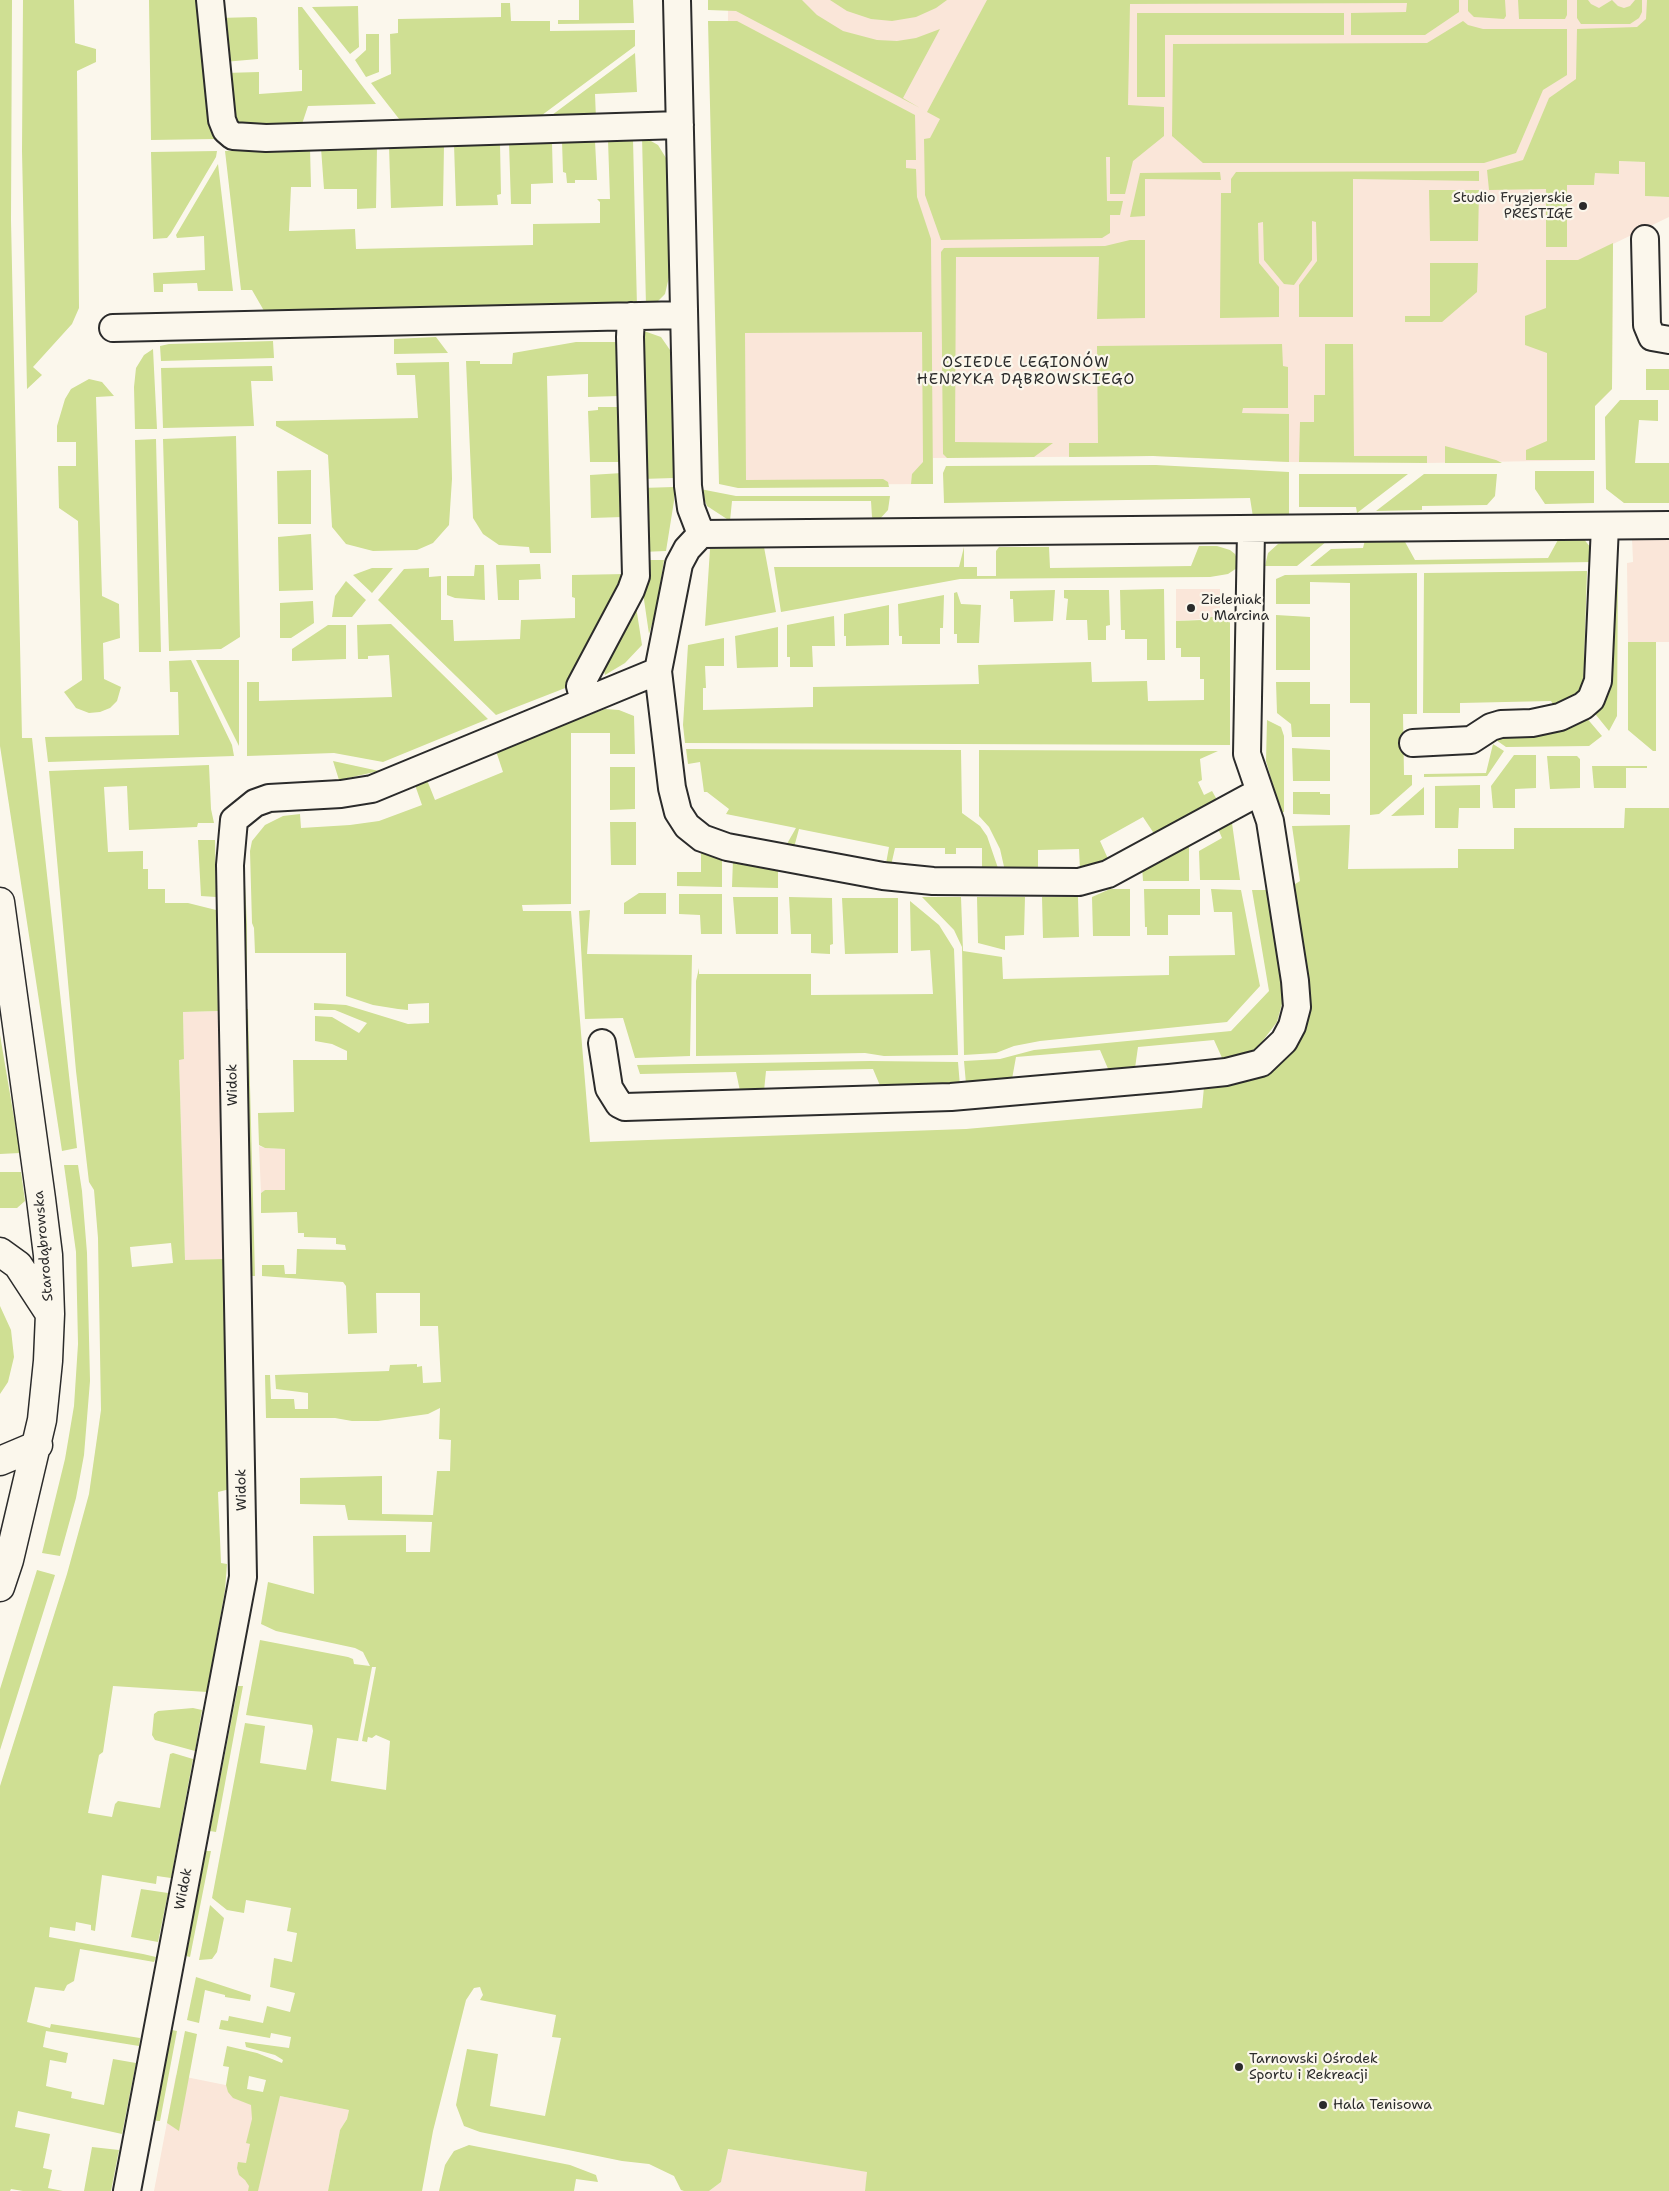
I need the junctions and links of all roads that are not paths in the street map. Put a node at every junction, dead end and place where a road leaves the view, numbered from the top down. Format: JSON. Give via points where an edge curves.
{"nodes":[{"id":1,"x":210,"y":0,"type":"edge"},
{"id":2,"x":677,"y":0,"type":"edge"},
{"id":3,"x":680,"y":125,"type":"junction"},
{"id":4,"x":1645,"y":239,"type":"dead end"},
{"id":5,"x":684,"y":315,"type":"junction"},
{"id":6,"x":631,"y":316,"type":"junction"},
{"id":7,"x":113,"y":328,"type":"dead end"},
{"id":8,"x":1669,"y":340,"type":"edge"},
{"id":9,"x":1669,"y":525,"type":"edge"},
{"id":10,"x":1605,"y":526,"type":"junction"},
{"id":11,"x":1251,"y":531,"type":"junction"},
{"id":12,"x":701,"y":534,"type":"junction"},
{"id":13,"x":658,"y":671,"type":"junction"},
{"id":14,"x":584,"y":701,"type":"junction"},
{"id":15,"x":1413,"y":743,"type":"dead end"},
{"id":16,"x":1260,"y":792,"type":"junction"},
{"id":17,"x":0,"y":902,"type":"edge"},
{"id":18,"x":602,"y":1043,"type":"dead end"},
{"id":19,"x":0,"y":1252,"type":"edge"},
{"id":20,"x":50,"y":1314,"type":"junction"},
{"id":21,"x":38,"y":1445,"type":"junction"},
{"id":22,"x":0,"y":1461,"type":"edge"},
{"id":23,"x":0,"y":1587,"type":"edge"},
{"id":24,"x":127,"y":2191,"type":"edge"}],
"edges":[{"from":1,"to":3,"type":"street","via":[[222,120],[226,130],[234,136],[266,138]]},
{"from":2,"to":3,"type":"street"},
{"from":3,"to":5,"type":"street"},
{"from":4,"to":8,"type":"street","via":[[1647,324],[1652,337]]},
{"from":5,"to":6,"type":"street"},
{"from":5,"to":12,"type":"street","via":[[688,486],[691,508]]},
{"from":6,"to":7,"type":"street"},
{"from":6,"to":14,"type":"street","via":[[636,576],[580,686]]},
{"from":9,"to":10,"type":"street"},
{"from":10,"to":11,"type":"street"},
{"from":10,"to":15,"type":"street","via":[[1598,681],[1591,699],[1584,706],[1560,717],[1532,723],[1501,724],[1471,740]]},
{"from":11,"to":12,"type":"street"},
{"from":11,"to":16,"type":"street","via":[[1247,754]]},
{"from":12,"to":13,"type":"street","via":[[679,564]]},
{"from":13,"to":14,"type":"street"},
{"from":13,"to":16,"type":"street","via":[[672,788],[678,812],[687,826],[702,838],[727,847],[903,879],[1079,882],[1108,874]]},
{"from":14,"to":24,"type":"street","name":"Widok","via":[[372,789],[269,798],[255,803],[234,820],[230,857],[243,1577]]},
{"from":16,"to":18,"type":"street","via":[[1275,850],[1296,1007],[1292,1026],[1284,1041],[1261,1064],[1226,1072],[957,1097],[625,1107],[608,1088]]},
{"from":17,"to":20,"type":"street","name":"Starodąbrowska","via":[[48,1255]]},
{"from":19,"to":20,"type":"street","via":[[18,1265]]},
{"from":20,"to":21,"type":"street","name":"Starodąbrowska","via":[[46,1394]]},
{"from":21,"to":22,"type":"street"},
{"from":21,"to":23,"type":"street","name":"Starodąbrowska"}]}
